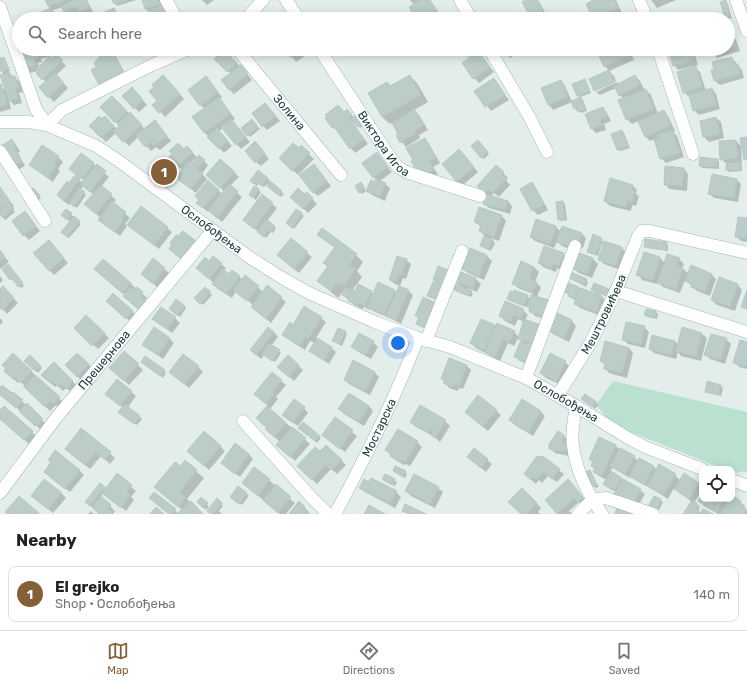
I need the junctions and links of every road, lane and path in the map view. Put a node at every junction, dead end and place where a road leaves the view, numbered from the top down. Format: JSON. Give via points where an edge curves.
{"nodes":[{"id":1,"x":166,"y":0,"type":"edge"},
{"id":2,"x":263,"y":0,"type":"edge"},
{"id":3,"x":286,"y":0,"type":"edge"},
{"id":4,"x":460,"y":0,"type":"edge"},
{"id":5,"x":639,"y":0,"type":"edge"},
{"id":6,"x":736,"y":0,"type":"edge"},
{"id":7,"x":0,"y":6,"type":"edge"},
{"id":8,"x":173,"y":12,"type":"edge"},
{"id":9,"x":252,"y":12,"type":"edge"},
{"id":10,"x":294,"y":12,"type":"edge"},
{"id":11,"x":467,"y":12,"type":"edge"},
{"id":12,"x":644,"y":12,"type":"edge"},
{"id":13,"x":747,"y":30,"type":"edge"},
{"id":14,"x":12,"y":40,"type":"edge"},
{"id":15,"x":17,"y":56,"type":"edge"},
{"id":16,"x":173,"y":56,"type":"edge"},
{"id":17,"x":243,"y":56,"type":"edge"},
{"id":18,"x":324,"y":56,"type":"edge"},
{"id":19,"x":493,"y":56,"type":"edge"},
{"id":20,"x":660,"y":56,"type":"edge"},
{"id":21,"x":0,"y":122,"type":"edge"},
{"id":22,"x":47,"y":125,"type":"junction"},
{"id":23,"x":0,"y":151,"type":"edge"},
{"id":24,"x":547,"y":152,"type":"dead end"},
{"id":25,"x":693,"y":154,"type":"dead end"},
{"id":26,"x":341,"y":175,"type":"dead end"},
{"id":27,"x":480,"y":196,"type":"dead end"},
{"id":28,"x":45,"y":221,"type":"dead end"},
{"id":29,"x":212,"y":231,"type":"junction"},
{"id":30,"x":575,"y":246,"type":"dead end"},
{"id":31,"x":462,"y":251,"type":"dead end"},
{"id":32,"x":747,"y":253,"type":"edge"},
{"id":33,"x":616,"y":291,"type":"junction"},
{"id":34,"x":747,"y":332,"type":"edge"},
{"id":35,"x":422,"y":339,"type":"junction"},
{"id":36,"x":526,"y":378,"type":"junction"},
{"id":37,"x":558,"y":395,"type":"junction"},
{"id":38,"x":576,"y":406,"type":"junction"},
{"id":39,"x":243,"y":421,"type":"dead end"},
{"id":40,"x":699,"y":468,"type":"edge"},
{"id":41,"x":735,"y":481,"type":"edge"},
{"id":42,"x":747,"y":486,"type":"edge"},
{"id":43,"x":0,"y":493,"type":"edge"},
{"id":44,"x":592,"y":500,"type":"junction"},
{"id":45,"x":328,"y":514,"type":"edge"},
{"id":46,"x":335,"y":514,"type":"edge"},
{"id":47,"x":578,"y":514,"type":"edge"},
{"id":48,"x":602,"y":514,"type":"edge"},
{"id":49,"x":653,"y":514,"type":"edge"}],
"edges":[{"from":1,"to":8,"type":"street"},
{"from":2,"to":9,"type":"street"},
{"from":3,"to":10,"type":"street"},
{"from":4,"to":11,"type":"street"},
{"from":5,"to":12,"type":"street"},
{"from":6,"to":13,"type":"street"},
{"from":7,"to":14,"type":"street"},
{"from":15,"to":22,"type":"street","via":[[36,109]]},
{"from":16,"to":22,"type":"street","via":[[62,110]]},
{"from":17,"to":26,"type":"street","name":"Золина"},
{"from":18,"to":27,"type":"street","name":"Виктора Игоа","via":[[398,167],[406,172]]},
{"from":19,"to":24,"type":"street"},
{"from":20,"to":25,"type":"street"},
{"from":21,"to":22,"type":"street","name":"Ослобођења"},
{"from":22,"to":29,"type":"street","name":"Ослобођења","via":[[96,146]]},
{"from":23,"to":28,"type":"street"},
{"from":29,"to":35,"type":"street","name":"Ослобођења","via":[[249,258],[310,293],[377,323]]},
{"from":29,"to":43,"type":"street","name":"Прешернова","via":[[56,418]]},
{"from":30,"to":36,"type":"street"},
{"from":31,"to":35,"type":"street"},
{"from":32,"to":33,"type":"street","name":"Мештровићева","via":[[642,231]]},
{"from":33,"to":34,"type":"street"},
{"from":33,"to":37,"type":"street","name":"Мештровићева","via":[[591,342]]},
{"from":35,"to":36,"type":"street","name":"Ослобођења","via":[[450,347]]},
{"from":35,"to":46,"type":"street","name":"Мостарска","via":[[386,416]]},
{"from":36,"to":37,"type":"street","name":"Ослобођења"},
{"from":37,"to":38,"type":"street","name":"Ослобођења"},
{"from":38,"to":40,"type":"street","name":"Ослобођења","via":[[645,447]]},
{"from":38,"to":44,"type":"street","via":[[573,446],[576,463]]},
{"from":39,"to":45,"type":"street"},
{"from":41,"to":42,"type":"street"},
{"from":44,"to":47,"type":"street"},
{"from":44,"to":48,"type":"street"},
{"from":44,"to":49,"type":"street","via":[[606,498]]}]}
